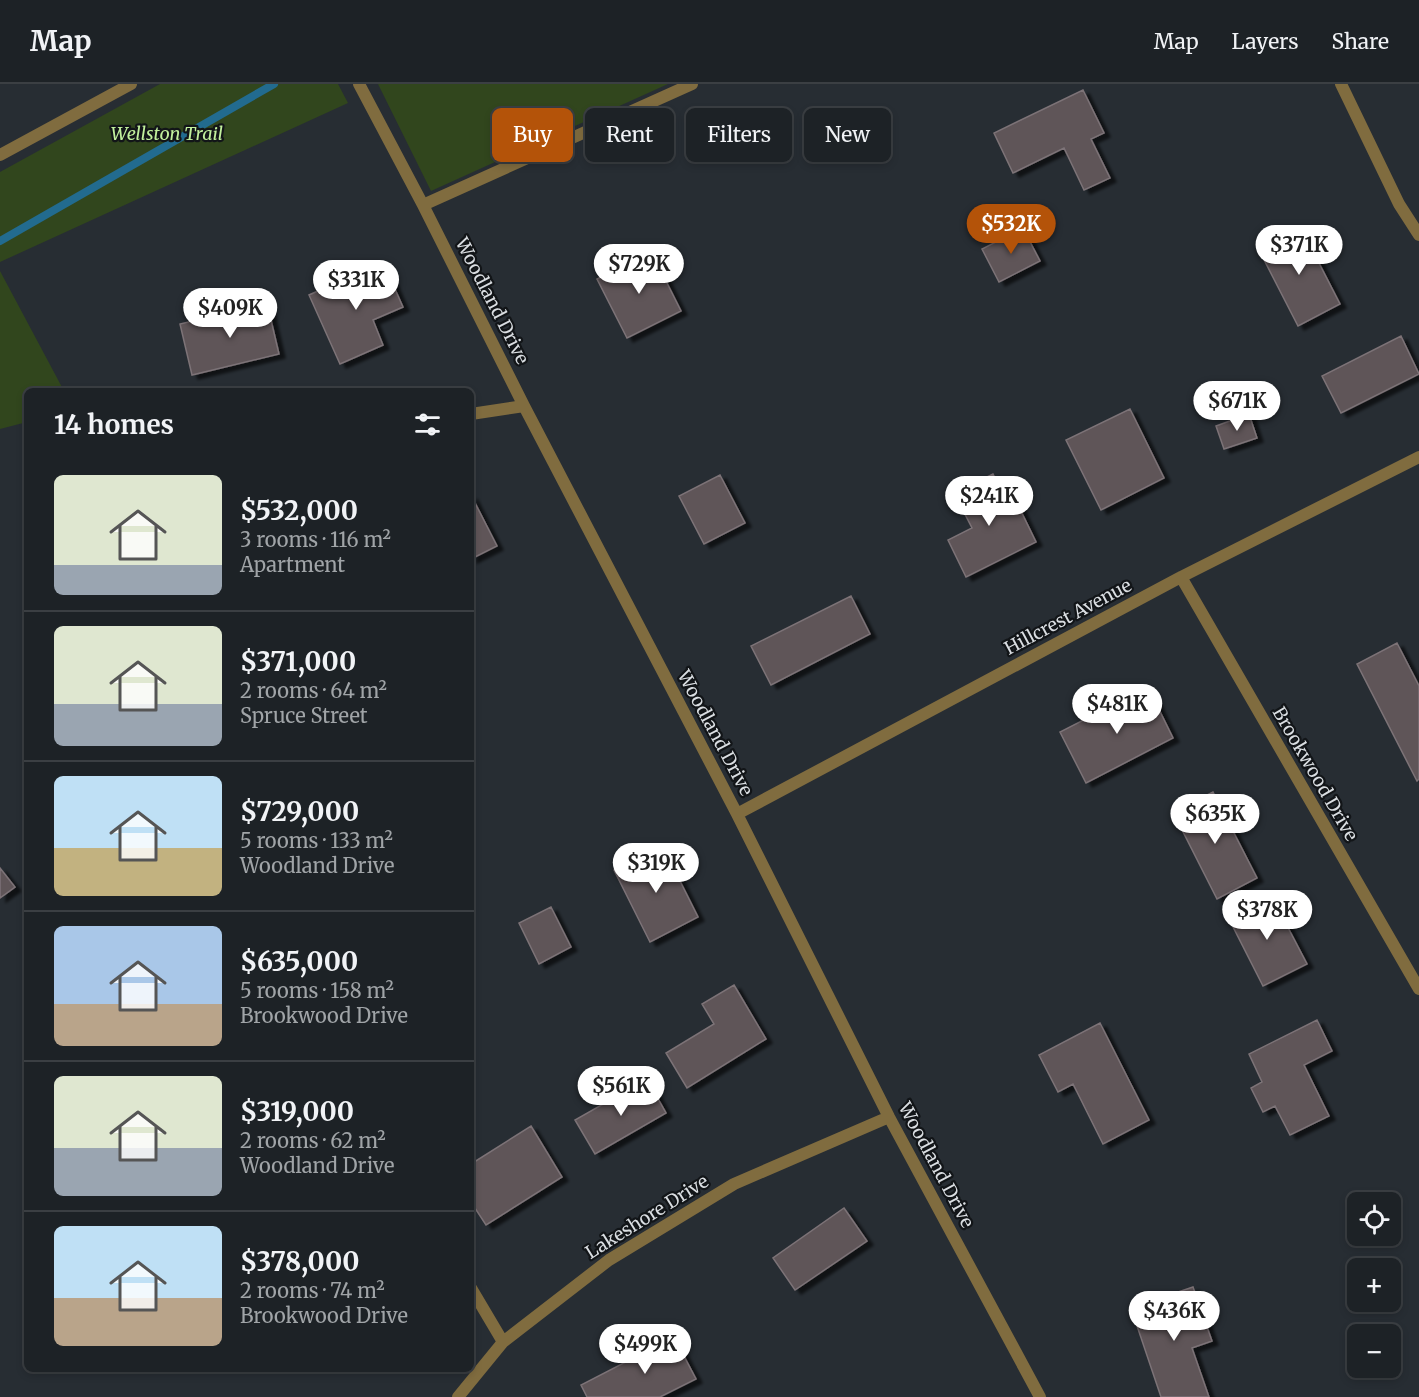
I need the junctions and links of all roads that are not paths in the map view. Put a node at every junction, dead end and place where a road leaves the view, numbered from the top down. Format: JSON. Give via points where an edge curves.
{"nodes":[{"id":1,"x":131,"y":84,"type":"edge"},
{"id":2,"x":360,"y":84,"type":"edge"},
{"id":3,"x":693,"y":84,"type":"edge"},
{"id":4,"x":1341,"y":84,"type":"edge"},
{"id":5,"x":0,"y":155,"type":"edge"},
{"id":6,"x":423,"y":205,"type":"junction"},
{"id":7,"x":1419,"y":236,"type":"edge"},
{"id":8,"x":524,"y":406,"type":"junction"},
{"id":9,"x":474,"y":414,"type":"edge"},
{"id":10,"x":1419,"y":457,"type":"edge"},
{"id":11,"x":1181,"y":577,"type":"junction"},
{"id":12,"x":736,"y":814,"type":"junction"},
{"id":13,"x":1419,"y":989,"type":"edge"},
{"id":14,"x":889,"y":1117,"type":"junction"},
{"id":15,"x":474,"y":1293,"type":"edge"},
{"id":16,"x":503,"y":1342,"type":"junction"},
{"id":17,"x":458,"y":1397,"type":"edge"},
{"id":18,"x":1040,"y":1397,"type":"edge"}],
"edges":[{"from":1,"to":5,"type":"street"},
{"from":2,"to":6,"type":"street","name":"Woodland Drive"},
{"from":3,"to":6,"type":"street"},
{"from":4,"to":7,"type":"street","via":[[1398,204]]},
{"from":6,"to":8,"type":"street","name":"Woodland Drive"},
{"from":8,"to":9,"type":"street"},
{"from":8,"to":12,"type":"street","name":"Woodland Drive"},
{"from":10,"to":11,"type":"street","name":"Hillcrest Avenue"},
{"from":11,"to":12,"type":"street","name":"Hillcrest Avenue"},
{"from":11,"to":13,"type":"street","name":"Brookwood Drive"},
{"from":12,"to":14,"type":"street","name":"Woodland Drive"},
{"from":14,"to":16,"type":"street","name":"Lakeshore Drive","via":[[734,1184],[609,1260]]},
{"from":14,"to":18,"type":"street","name":"Woodland Drive"},
{"from":15,"to":16,"type":"street"},
{"from":16,"to":17,"type":"street","name":"Lakeshore Drive"}]}
